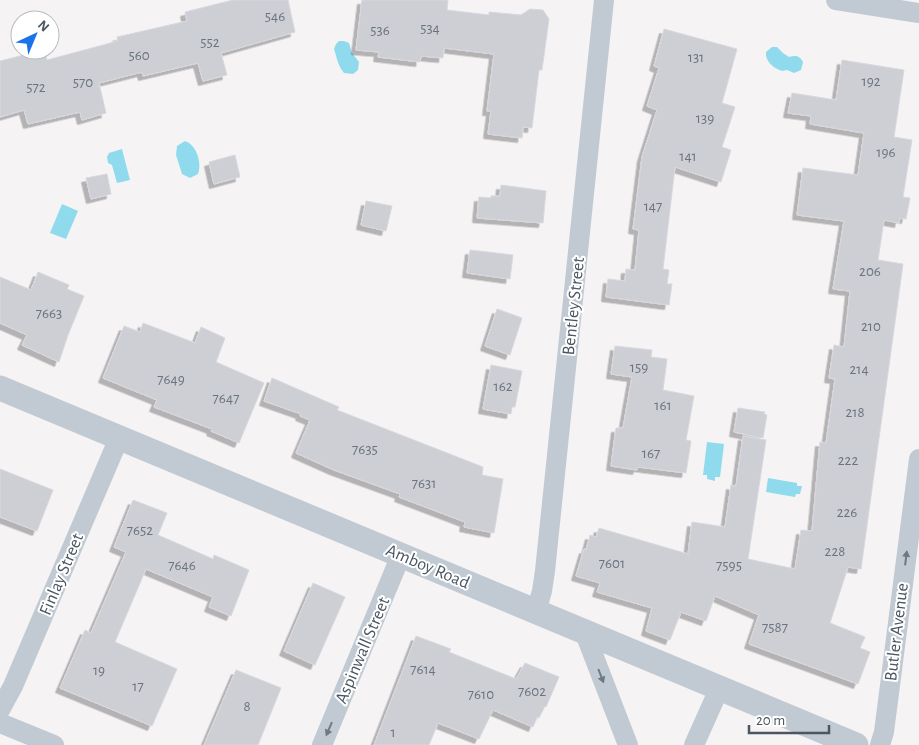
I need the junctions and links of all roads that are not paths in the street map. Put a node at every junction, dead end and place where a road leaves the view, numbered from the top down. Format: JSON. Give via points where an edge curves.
{"nodes":[{"id":1,"x":604,"y":0,"type":"edge"},
{"id":2,"x":836,"y":0,"type":"edge"},
{"id":3,"x":919,"y":13,"type":"edge"},
{"id":4,"x":0,"y":388,"type":"edge"},
{"id":5,"x":119,"y":438,"type":"junction"},
{"id":6,"x":919,"y":459,"type":"edge"},
{"id":7,"x":401,"y":555,"type":"junction"},
{"id":8,"x":536,"y":612,"type":"junction"},
{"id":9,"x":584,"y":631,"type":"junction"},
{"id":10,"x":720,"y":687,"type":"junction"},
{"id":11,"x":0,"y":710,"type":"edge"},
{"id":12,"x":0,"y":723,"type":"edge"},
{"id":13,"x":54,"y":745,"type":"edge"},
{"id":14,"x":322,"y":745,"type":"edge"},
{"id":15,"x":628,"y":745,"type":"edge"},
{"id":16,"x":694,"y":745,"type":"edge"},
{"id":17,"x":856,"y":745,"type":"edge"},
{"id":18,"x":880,"y":745,"type":"edge"}],
"edges":[{"from":1,"to":8,"type":"street","name":"Bentley Street","via":[[545,571]]},
{"from":2,"to":3,"type":"street"},
{"from":4,"to":5,"type":"street","name":"Amboy Road"},
{"from":5,"to":7,"type":"street","name":"Amboy Road"},
{"from":5,"to":11,"type":"street","name":"Finlay Street"},
{"from":18,"to":6,"type":"street","name":"Butler Avenue","one_way":true},
{"from":7,"to":8,"type":"street","name":"Amboy Road"},
{"from":7,"to":14,"type":"street","name":"Aspinwall Street","one_way":true},
{"from":8,"to":9,"type":"street","name":"Amboy Road"},
{"from":9,"to":10,"type":"street","name":"Amboy Road"},
{"from":9,"to":15,"type":"street","one_way":true},
{"from":10,"to":16,"type":"street"},
{"from":10,"to":17,"type":"street","name":"Amboy Road"},
{"from":12,"to":13,"type":"street"}]}
